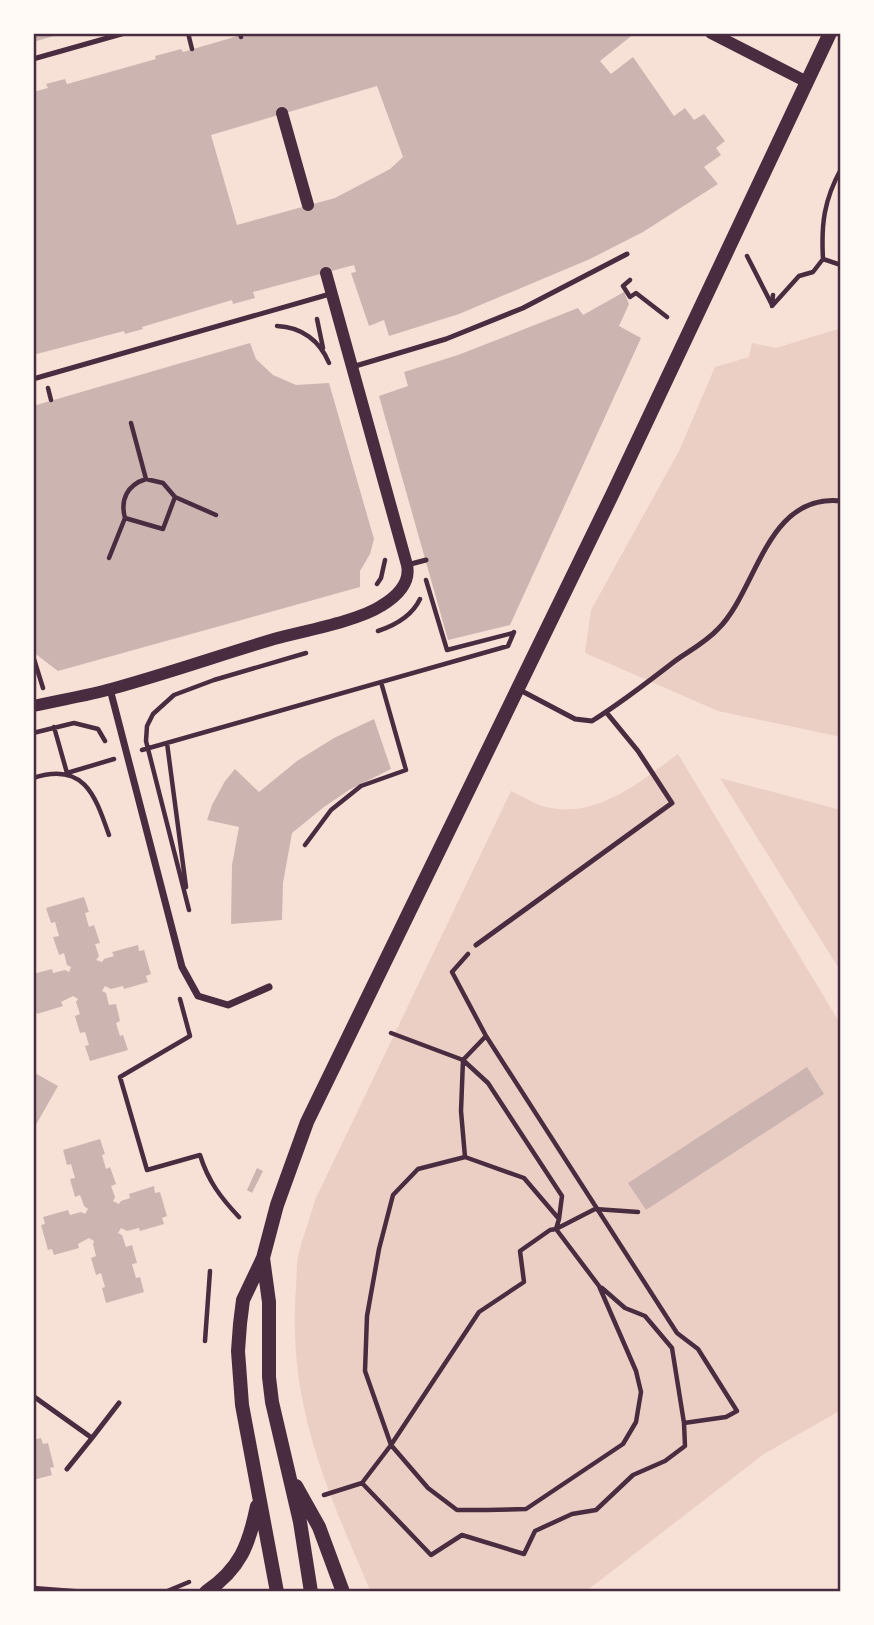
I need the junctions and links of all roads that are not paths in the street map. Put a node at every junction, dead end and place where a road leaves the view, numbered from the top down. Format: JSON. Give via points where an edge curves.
{"nodes":[{"id":1,"x":125,"y":33,"type":"edge"},
{"id":2,"x":711,"y":33,"type":"edge"},
{"id":3,"x":830,"y":33,"type":"edge"},
{"id":4,"x":33,"y":59,"type":"edge"},
{"id":5,"x":807,"y":82,"type":"junction"},
{"id":6,"x":282,"y":113,"type":"dead end"},
{"id":7,"x":308,"y":205,"type":"dead end"},
{"id":8,"x":627,"y":254,"type":"dead end"},
{"id":9,"x":326,"y":272,"type":"dead end"},
{"id":10,"x":332,"y":293,"type":"junction"},
{"id":11,"x":352,"y":367,"type":"junction"},
{"id":12,"x":33,"y":379,"type":"edge"},
{"id":13,"x":841,"y":501,"type":"edge"},
{"id":14,"x":426,"y":560,"type":"dead end"},
{"id":15,"x":408,"y":569,"type":"junction"},
{"id":16,"x":110,"y":689,"type":"junction"},
{"id":17,"x":518,"y":689,"type":"junction"},
{"id":18,"x":33,"y":706,"type":"edge"},
{"id":19,"x":607,"y":712,"type":"junction"},
{"id":20,"x":475,"y":945,"type":"road end"},
{"id":21,"x":269,"y":988,"type":"dead end"},
{"id":22,"x":264,"y":1258,"type":"junction"},
{"id":23,"x":33,"y":1396,"type":"edge"},
{"id":24,"x":119,"y":1403,"type":"dead end"},
{"id":25,"x":92,"y":1438,"type":"junction"},
{"id":26,"x":67,"y":1469,"type":"dead end"},
{"id":27,"x":291,"y":1479,"type":"junction"},
{"id":28,"x":259,"y":1497,"type":"junction"},
{"id":29,"x":206,"y":1592,"type":"edge"},
{"id":30,"x":277,"y":1592,"type":"edge"},
{"id":31,"x":311,"y":1592,"type":"edge"},
{"id":32,"x":343,"y":1592,"type":"edge"}],
"edges":[{"from":1,"to":4,"type":"lane"},
{"from":2,"to":5,"type":"street"},
{"from":3,"to":5,"type":"main road"},
{"from":5,"to":17,"type":"main road"},
{"from":6,"to":7,"type":"street"},
{"from":8,"to":11,"type":"lane","via":[[523,308],[446,339]]},
{"from":9,"to":10,"type":"street"},
{"from":10,"to":11,"type":"street"},
{"from":10,"to":12,"type":"lane"},
{"from":11,"to":15,"type":"street"},
{"from":13,"to":19,"type":"lane","via":[[814,503],[786,522],[761,554],[718,630]]},
{"from":14,"to":15,"type":"lane"},
{"from":15,"to":16,"type":"street","via":[[403,587],[378,608]]},
{"from":16,"to":18,"type":"street"},
{"from":16,"to":21,"type":"street","via":[[182,967],[198,996],[228,1005]]},
{"from":17,"to":19,"type":"lane","via":[[575,719],[592,721]]},
{"from":17,"to":22,"type":"main road","via":[[307,1122],[277,1205]]},
{"from":19,"to":20,"type":"lane","via":[[672,803]]},
{"from":22,"to":27,"type":"main road","via":[[272,1402]]},
{"from":22,"to":28,"type":"main road","via":[[243,1300],[238,1351],[242,1405]]},
{"from":23,"to":25,"type":"lane"},
{"from":24,"to":25,"type":"lane"},
{"from":25,"to":26,"type":"lane"},
{"from":27,"to":31,"type":"main road"},
{"from":27,"to":32,"type":"main road","via":[[320,1527]]},
{"from":28,"to":29,"type":"main road","via":[[244,1553],[222,1581]]},
{"from":28,"to":30,"type":"main road"}]}
